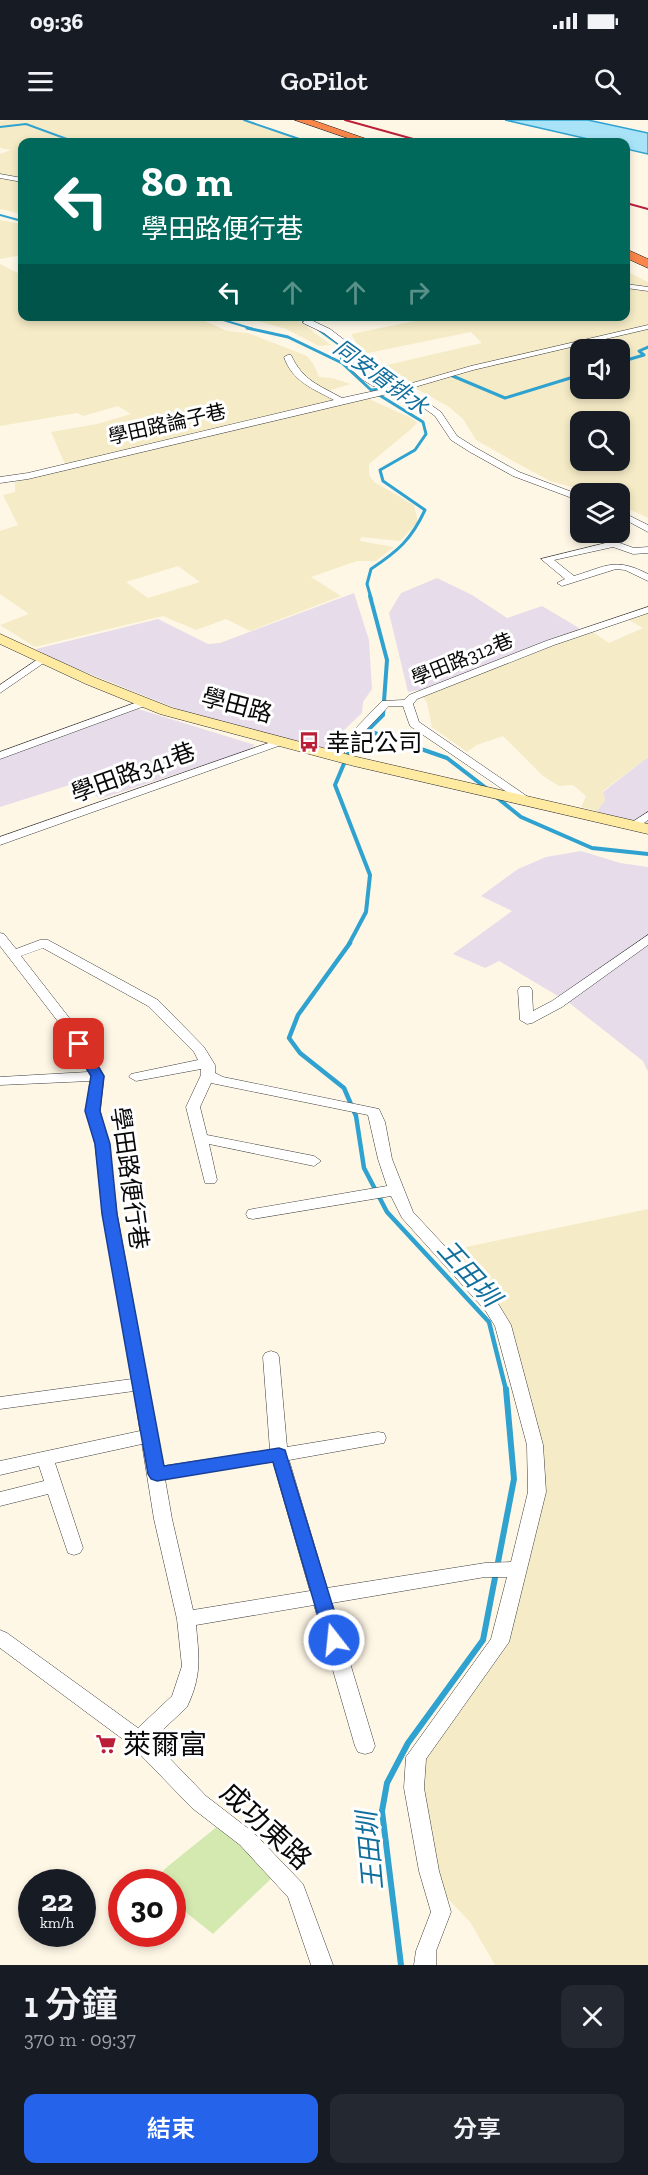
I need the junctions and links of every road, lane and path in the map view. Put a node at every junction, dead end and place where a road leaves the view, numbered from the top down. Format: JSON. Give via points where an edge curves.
{"nodes":[{"id":1,"x":297,"y":122,"type":"edge"},
{"id":2,"x":338,"y":138,"type":"edge"},
{"id":3,"x":355,"y":138,"type":"edge"},
{"id":4,"x":0,"y":176,"type":"edge"},
{"id":5,"x":18,"y":179,"type":"edge"},
{"id":6,"x":630,"y":246,"type":"edge"},
{"id":7,"x":630,"y":255,"type":"edge"},
{"id":8,"x":648,"y":255,"type":"edge"},
{"id":9,"x":648,"y":264,"type":"edge"},
{"id":10,"x":630,"y":287,"type":"edge"},
{"id":11,"x":648,"y":289,"type":"edge"},
{"id":12,"x":306,"y":321,"type":"edge"},
{"id":13,"x":648,"y":327,"type":"edge"},
{"id":14,"x":288,"y":357,"type":"dead end"},
{"id":15,"x":398,"y":388,"type":"junction"},
{"id":16,"x":341,"y":401,"type":"junction"},
{"id":17,"x":0,"y":480,"type":"edge"},
{"id":18,"x":570,"y":495,"type":"edge"},
{"id":19,"x":630,"y":519,"type":"edge"},
{"id":20,"x":648,"y":529,"type":"edge"},
{"id":21,"x":648,"y":550,"type":"edge"},
{"id":22,"x":648,"y":578,"type":"edge"},
{"id":23,"x":573,"y":579,"type":"junction"},
{"id":24,"x":562,"y":583,"type":"dead end"},
{"id":25,"x":648,"y":610,"type":"edge"},
{"id":26,"x":0,"y":638,"type":"edge"},
{"id":27,"x":44,"y":658,"type":"junction"},
{"id":28,"x":0,"y":690,"type":"edge"},
{"id":29,"x":146,"y":702,"type":"junction"},
{"id":30,"x":407,"y":703,"type":"junction"},
{"id":31,"x":280,"y":742,"type":"junction"},
{"id":32,"x":0,"y":756,"type":"edge"},
{"id":33,"x":334,"y":756,"type":"junction"},
{"id":34,"x":527,"y":801,"type":"junction"},
{"id":35,"x":648,"y":814,"type":"edge"},
{"id":36,"x":640,"y":828,"type":"edge"},
{"id":37,"x":0,"y":842,"type":"edge"},
{"id":38,"x":0,"y":937,"type":"edge"},
{"id":39,"x":648,"y":939,"type":"edge"},
{"id":40,"x":15,"y":954,"type":"junction"},
{"id":41,"x":525,"y":990,"type":"dead end"},
{"id":42,"x":208,"y":1070,"type":"junction"},
{"id":43,"x":98,"y":1076,"type":"junction"},
{"id":44,"x":136,"y":1077,"type":"dead end"},
{"id":45,"x":0,"y":1081,"type":"edge"},
{"id":46,"x":200,"y":1138,"type":"junction"},
{"id":47,"x":314,"y":1161,"type":"dead end"},
{"id":48,"x":210,"y":1180,"type":"dead end"},
{"id":49,"x":396,"y":1190,"type":"junction"},
{"id":50,"x":253,"y":1214,"type":"dead end"},
{"id":51,"x":271,"y":1357,"type":"dead end"},
{"id":52,"x":141,"y":1384,"type":"junction"},
{"id":53,"x":0,"y":1403,"type":"edge"},
{"id":54,"x":148,"y":1436,"type":"junction"},
{"id":55,"x":378,"y":1438,"type":"dead end"},
{"id":56,"x":279,"y":1455,"type":"junction"},
{"id":57,"x":45,"y":1458,"type":"junction"},
{"id":58,"x":0,"y":1468,"type":"edge"},
{"id":59,"x":157,"y":1474,"type":"junction"},
{"id":60,"x":52,"y":1486,"type":"junction"},
{"id":61,"x":0,"y":1498,"type":"edge"},
{"id":62,"x":75,"y":1548,"type":"dead end"},
{"id":63,"x":518,"y":1569,"type":"junction"},
{"id":64,"x":322,"y":1598,"type":"junction"},
{"id":65,"x":186,"y":1619,"type":"junction"},
{"id":66,"x":0,"y":1638,"type":"edge"},
{"id":67,"x":139,"y":1740,"type":"junction"},
{"id":68,"x":365,"y":1746,"type":"dead end"},
{"id":69,"x":322,"y":1965,"type":"edge"},
{"id":70,"x":425,"y":1965,"type":"edge"}],
"edges":[{"from":1,"to":2,"type":"highway"},
{"from":1,"to":3,"type":"highway"},
{"from":4,"to":5,"type":"street"},
{"from":6,"to":8,"type":"highway"},
{"from":7,"to":9,"type":"highway"},
{"from":10,"to":11,"type":"street"},
{"from":12,"to":15,"type":"street","name":"學田路論子巷","via":[[344,344],[349,363],[366,378]]},
{"from":13,"to":15,"type":"street","name":"學田路論子巷"},
{"from":14,"to":16,"type":"street","via":[[290,369],[300,378]]},
{"from":15,"to":16,"type":"street","name":"學田路論子巷"},
{"from":15,"to":18,"type":"street","name":"學田路論子巷","via":[[438,414],[454,438],[495,464]]},
{"from":16,"to":17,"type":"street","name":"學田路論子巷"},
{"from":19,"to":20,"type":"street"},
{"from":21,"to":23,"type":"street","via":[[614,544],[546,559]]},
{"from":22,"to":23,"type":"street","via":[[627,567],[615,566]]},
{"from":23,"to":24,"type":"street"},
{"from":25,"to":30,"type":"street","name":"學田路312巷","via":[[550,643],[413,697]]},
{"from":26,"to":27,"type":"main road","name":"學田路"},
{"from":27,"to":28,"type":"street"},
{"from":27,"to":29,"type":"main road","name":"學田路"},
{"from":29,"to":31,"type":"main road","name":"學田路"},
{"from":29,"to":32,"type":"street"},
{"from":30,"to":33,"type":"street","via":[[386,703]]},
{"from":30,"to":34,"type":"street","name":"學田路312巷","via":[[414,724]]},
{"from":31,"to":33,"type":"main road","name":"學田路"},
{"from":31,"to":37,"type":"street","name":"學田路341巷"},
{"from":33,"to":34,"type":"main road","name":"學田路"},
{"from":34,"to":36,"type":"main road"},
{"from":35,"to":36,"type":"street"},
{"from":38,"to":40,"type":"street","name":"學田路便行巷"},
{"from":39,"to":41,"type":"street","via":[[557,1004],[527,1020]]},
{"from":40,"to":42,"type":"street","via":[[44,943],[153,1003],[178,1027]]},
{"from":40,"to":43,"type":"street","name":"學田路便行巷","via":[[69,1027]]},
{"from":42,"to":44,"type":"street","via":[[199,1063]]},
{"from":42,"to":46,"type":"street","via":[[193,1107]]},
{"from":42,"to":49,"type":"street","via":[[219,1081],[374,1112]]},
{"from":43,"to":45,"type":"street"},
{"from":43,"to":52,"type":"street","name":"學田路便行巷","via":[[93,1111],[102,1144],[110,1214]]},
{"from":46,"to":47,"type":"street"},
{"from":46,"to":48,"type":"street"},
{"from":49,"to":50,"type":"street"},
{"from":49,"to":63,"type":"street","via":[[408,1214],[491,1306],[503,1325],[535,1445],[537,1492]]},
{"from":51,"to":56,"type":"street"},
{"from":52,"to":53,"type":"street"},
{"from":52,"to":54,"type":"street","name":"學田路便行巷"},
{"from":54,"to":57,"type":"street"},
{"from":54,"to":59,"type":"street","name":"學田路便行巷"},
{"from":55,"to":56,"type":"street"},
{"from":56,"to":59,"type":"street"},
{"from":56,"to":64,"type":"street"},
{"from":57,"to":58,"type":"street"},
{"from":57,"to":60,"type":"street"},
{"from":59,"to":65,"type":"street","name":"學田路便行巷"},
{"from":60,"to":61,"type":"street"},
{"from":60,"to":62,"type":"street"},
{"from":63,"to":64,"type":"street","via":[[485,1570]]},
{"from":63,"to":70,"type":"street","via":[[500,1641],[416,1758],[414,1788],[429,1871],[441,1912],[426,1951]]},
{"from":64,"to":65,"type":"street"},
{"from":64,"to":68,"type":"street"},
{"from":65,"to":67,"type":"street","name":"學田路便行巷","via":[[191,1666],[180,1701]]},
{"from":66,"to":67,"type":"street","name":"成功東路"},
{"from":67,"to":69,"type":"street","name":"成功東路","via":[[199,1802],[247,1839],[296,1891]]}]}
